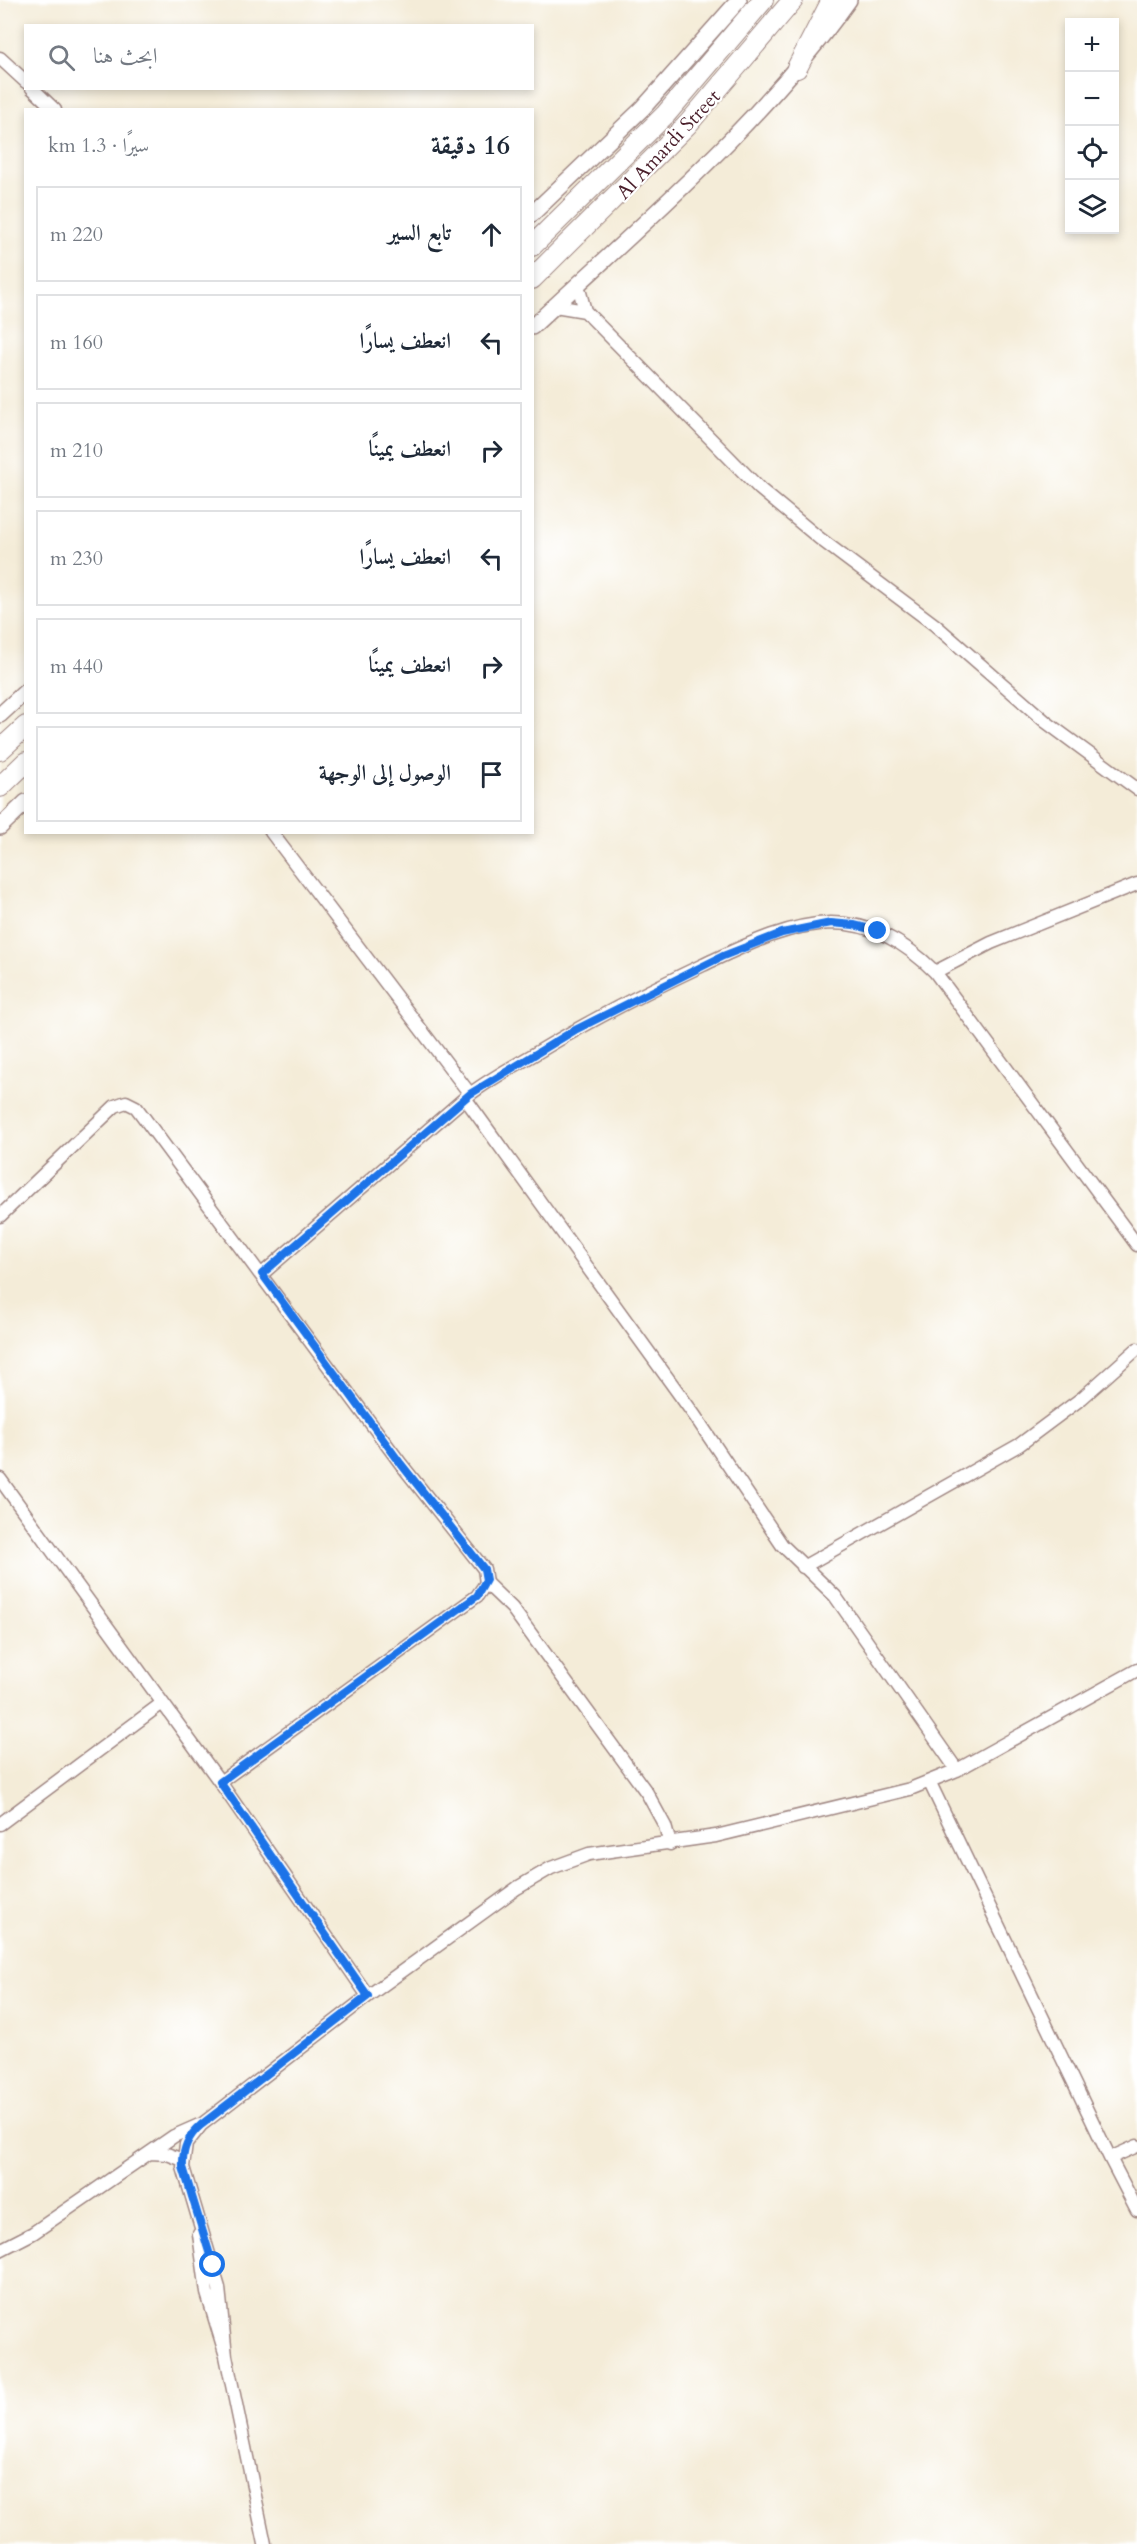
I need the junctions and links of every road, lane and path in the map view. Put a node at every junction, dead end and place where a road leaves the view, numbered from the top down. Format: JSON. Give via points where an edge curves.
{"nodes":[{"id":1,"x":739,"y":0,"type":"edge"},
{"id":2,"x":763,"y":0,"type":"edge"},
{"id":3,"x":793,"y":0,"type":"edge"},
{"id":4,"x":832,"y":0,"type":"edge"},
{"id":5,"x":849,"y":0,"type":"edge"},
{"id":6,"x":0,"y":58,"type":"edge"},
{"id":7,"x":797,"y":68,"type":"junction"},
{"id":8,"x":24,"y":80,"type":"edge"},
{"id":9,"x":34,"y":90,"type":"edge"},
{"id":10,"x":53,"y":108,"type":"edge"},
{"id":11,"x":534,"y":212,"type":"edge"},
{"id":12,"x":534,"y":244,"type":"edge"},
{"id":13,"x":534,"y":277,"type":"edge"},
{"id":14,"x":578,"y":285,"type":"junction"},
{"id":15,"x":555,"y":306,"type":"junction"},
{"id":16,"x":585,"y":311,"type":"junction"},
{"id":17,"x":534,"y":325,"type":"edge"},
{"id":18,"x":24,"y":693,"type":"edge"},
{"id":19,"x":0,"y":715,"type":"edge"},
{"id":20,"x":24,"y":728,"type":"edge"},
{"id":21,"x":0,"y":750,"type":"edge"},
{"id":22,"x":24,"y":764,"type":"edge"},
{"id":23,"x":0,"y":787,"type":"edge"},
{"id":24,"x":1137,"y":789,"type":"edge"},
{"id":25,"x":24,"y":804,"type":"edge"},
{"id":26,"x":0,"y":826,"type":"edge"},
{"id":27,"x":272,"y":834,"type":"edge"},
{"id":28,"x":1137,"y":884,"type":"edge"},
{"id":29,"x":935,"y":972,"type":"junction"},
{"id":30,"x":467,"y":1096,"type":"junction"},
{"id":31,"x":0,"y":1216,"type":"edge"},
{"id":32,"x":1137,"y":1245,"type":"edge"},
{"id":33,"x":262,"y":1274,"type":"junction"},
{"id":34,"x":1137,"y":1349,"type":"edge"},
{"id":35,"x":0,"y":1479,"type":"edge"},
{"id":36,"x":803,"y":1567,"type":"junction"},
{"id":37,"x":486,"y":1583,"type":"junction"},
{"id":38,"x":1137,"y":1670,"type":"edge"},
{"id":39,"x":161,"y":1704,"type":"junction"},
{"id":40,"x":957,"y":1770,"type":"junction"},
{"id":41,"x":220,"y":1782,"type":"junction"},
{"id":42,"x":930,"y":1783,"type":"junction"},
{"id":43,"x":0,"y":1824,"type":"edge"},
{"id":44,"x":670,"y":1844,"type":"junction"},
{"id":45,"x":368,"y":1996,"type":"junction"},
{"id":46,"x":201,"y":2125,"type":"junction"},
{"id":47,"x":1137,"y":2146,"type":"edge"},
{"id":48,"x":151,"y":2153,"type":"junction"},
{"id":49,"x":1110,"y":2158,"type":"junction"},
{"id":50,"x":183,"y":2160,"type":"junction"},
{"id":51,"x":1137,"y":2210,"type":"edge"},
{"id":52,"x":0,"y":2250,"type":"edge"},
{"id":53,"x":266,"y":2544,"type":"edge"}],
"edges":[{"from":1,"to":11,"type":"street","via":[[643,108]]},
{"from":2,"to":12,"type":"main road","name":"Al Amardi Street","via":[[666,114]]},
{"from":3,"to":13,"type":"main road","name":"Al Amardi Street","via":[[682,131]]},
{"from":4,"to":7,"type":"main road"},
{"from":5,"to":7,"type":"street"},
{"from":6,"to":8,"type":"street"},
{"from":7,"to":14,"type":"street","via":[[706,167]]},
{"from":9,"to":10,"type":"street"},
{"from":14,"to":15,"type":"street"},
{"from":14,"to":16,"type":"street"},
{"from":15,"to":16,"type":"street"},
{"from":15,"to":17,"type":"street"},
{"from":16,"to":24,"type":"street","via":[[760,489],[935,625],[1046,722]]},
{"from":18,"to":19,"type":"street"},
{"from":20,"to":21,"type":"main road"},
{"from":22,"to":23,"type":"main road"},
{"from":25,"to":26,"type":"street"},
{"from":27,"to":30,"type":"street"},
{"from":28,"to":29,"type":"street","via":[[1010,934]]},
{"from":29,"to":30,"type":"street","via":[[899,941],[878,931],[831,923],[807,926],[748,945],[674,979],[575,1030]]},
{"from":29,"to":32,"type":"street"},
{"from":30,"to":33,"type":"street"},
{"from":30,"to":36,"type":"street","via":[[782,1545]]},
{"from":31,"to":33,"type":"street","via":[[116,1106],[126,1102],[136,1107]]},
{"from":33,"to":37,"type":"street","via":[[401,1464],[484,1569]]},
{"from":34,"to":36,"type":"street","via":[[1082,1398],[1019,1445]]},
{"from":35,"to":39,"type":"street"},
{"from":36,"to":40,"type":"street","via":[[844,1608]]},
{"from":37,"to":41,"type":"street","via":[[477,1596]]},
{"from":37,"to":44,"type":"street","via":[[512,1608],[647,1793]]},
{"from":38,"to":40,"type":"street"},
{"from":39,"to":41,"type":"street"},
{"from":39,"to":43,"type":"street"},
{"from":40,"to":42,"type":"street"},
{"from":41,"to":45,"type":"street"},
{"from":42,"to":44,"type":"street","via":[[761,1826]]},
{"from":42,"to":49,"type":"street"},
{"from":44,"to":45,"type":"street","via":[[606,1851],[551,1868],[517,1888]]},
{"from":45,"to":46,"type":"street"},
{"from":46,"to":48,"type":"street","via":[[174,2136]]},
{"from":46,"to":50,"type":"street","via":[[190,2136]]},
{"from":47,"to":49,"type":"street"},
{"from":48,"to":50,"type":"street"},
{"from":48,"to":52,"type":"street","via":[[33,2234]]},
{"from":49,"to":51,"type":"street"},
{"from":50,"to":53,"type":"street","via":[[219,2288],[226,2356]]}]}
